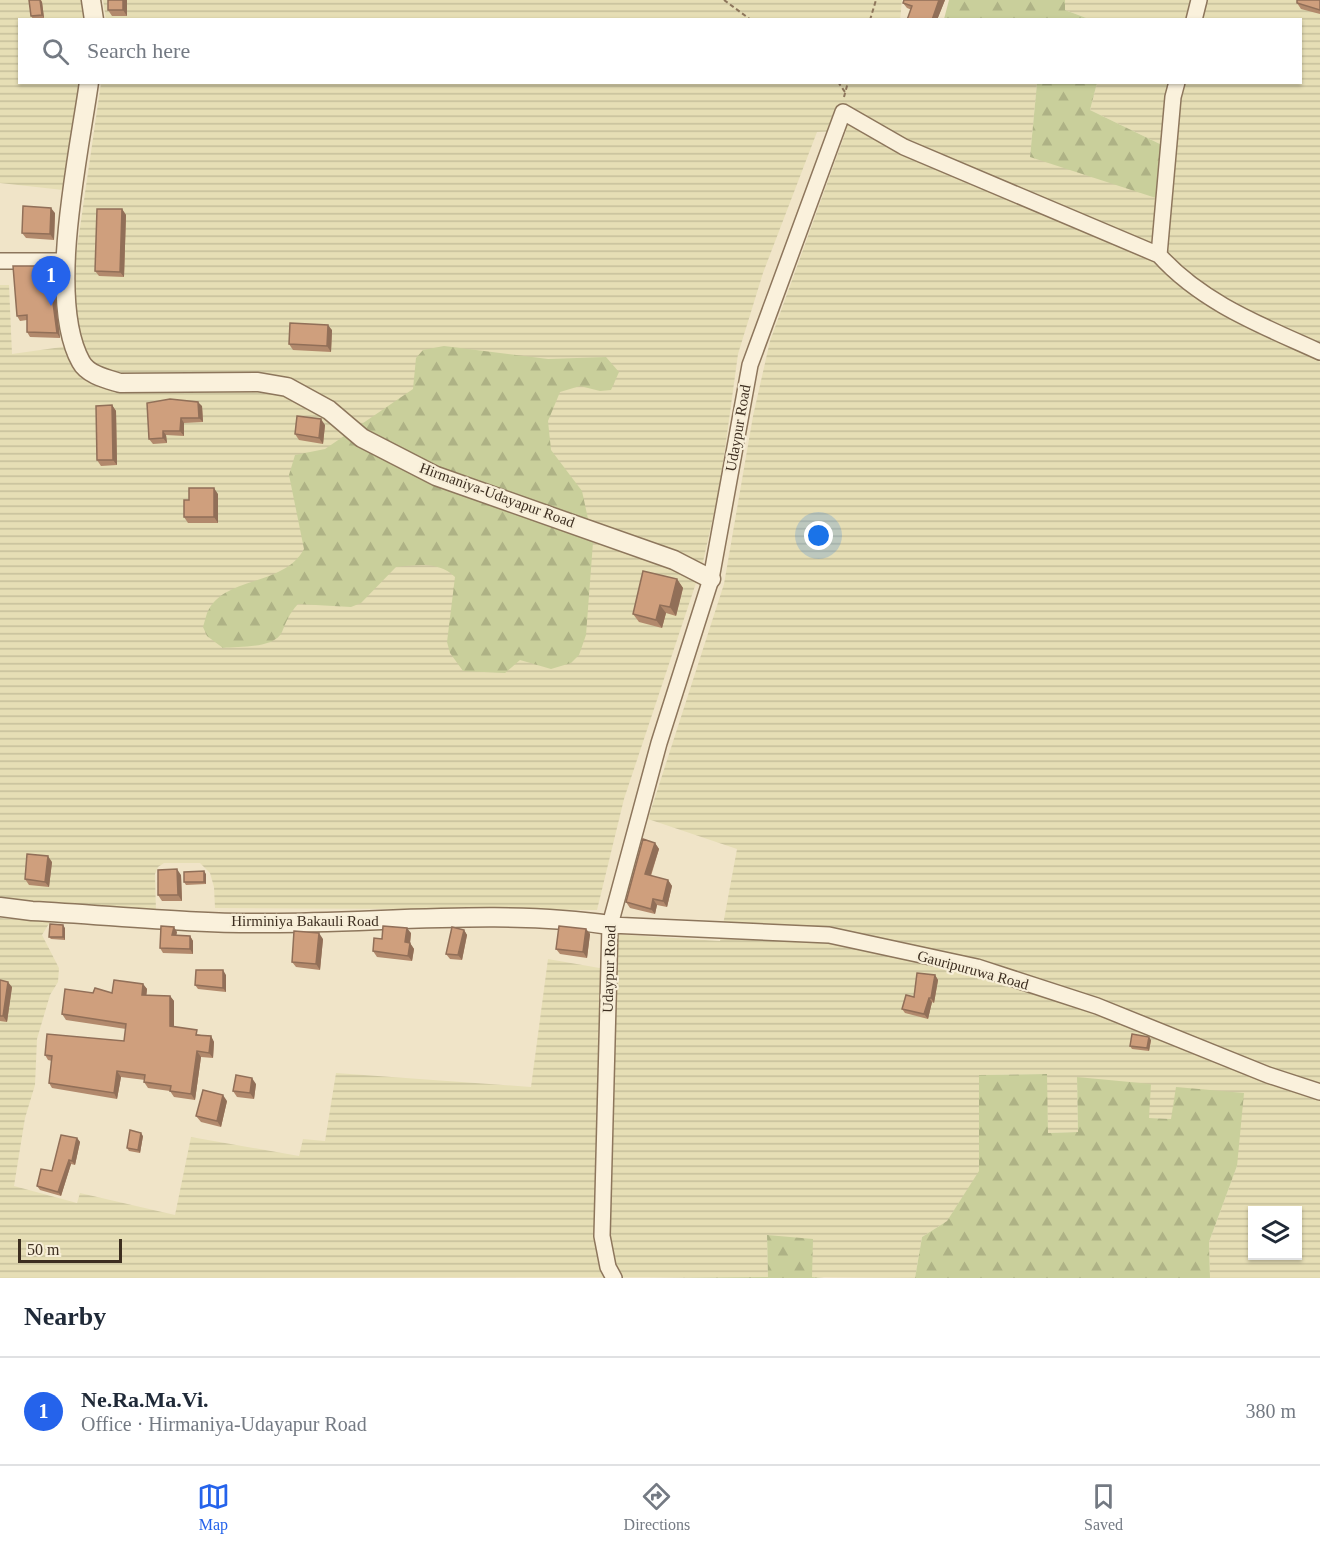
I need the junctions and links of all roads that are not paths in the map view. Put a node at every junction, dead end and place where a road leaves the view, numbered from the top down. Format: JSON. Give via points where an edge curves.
{"nodes":[{"id":1,"x":91,"y":0,"type":"edge"},
{"id":2,"x":1200,"y":0,"type":"edge"},
{"id":3,"x":94,"y":18,"type":"edge"},
{"id":4,"x":1195,"y":18,"type":"edge"},
{"id":5,"x":89,"y":84,"type":"edge"},
{"id":6,"x":1176,"y":84,"type":"edge"},
{"id":7,"x":1159,"y":255,"type":"junction"},
{"id":8,"x":0,"y":261,"type":"edge"},
{"id":9,"x":64,"y":261,"type":"junction"},
{"id":10,"x":1320,"y":352,"type":"edge"},
{"id":11,"x":711,"y":579,"type":"junction"},
{"id":12,"x":0,"y":907,"type":"edge"},
{"id":13,"x":610,"y":925,"type":"junction"},
{"id":14,"x":1320,"y":1092,"type":"edge"},
{"id":15,"x":614,"y":1278,"type":"edge"}],
"edges":[{"from":1,"to":3,"type":"street"},
{"from":2,"to":4,"type":"street"},
{"from":5,"to":9,"type":"street","name":"Hirmaniya-Udayapur Road"},
{"from":6,"to":7,"type":"street"},
{"from":7,"to":10,"type":"street","name":"Udaypur Road","via":[[1223,308]]},
{"from":7,"to":11,"type":"street","name":"Udaypur Road","via":[[904,147],[843,112],[750,365]]},
{"from":8,"to":9,"type":"street"},
{"from":9,"to":11,"type":"street","name":"Hirmaniya-Udayapur Road","via":[[73,343],[82,364],[100,377],[120,382],[258,382],[288,387],[329,410],[362,438],[436,476],[674,560]]},
{"from":11,"to":13,"type":"street","name":"Udaypur Road","via":[[659,743]]},
{"from":12,"to":13,"type":"street","name":"Hirminiya Bakauli Road","via":[[265,924],[487,919],[575,920]]},
{"from":13,"to":14,"type":"street","name":"Gauripuruwa Road","via":[[829,935],[976,968],[1097,1006]]},
{"from":13,"to":15,"type":"street","name":"Udaypur Road","via":[[602,1236]]}]}
